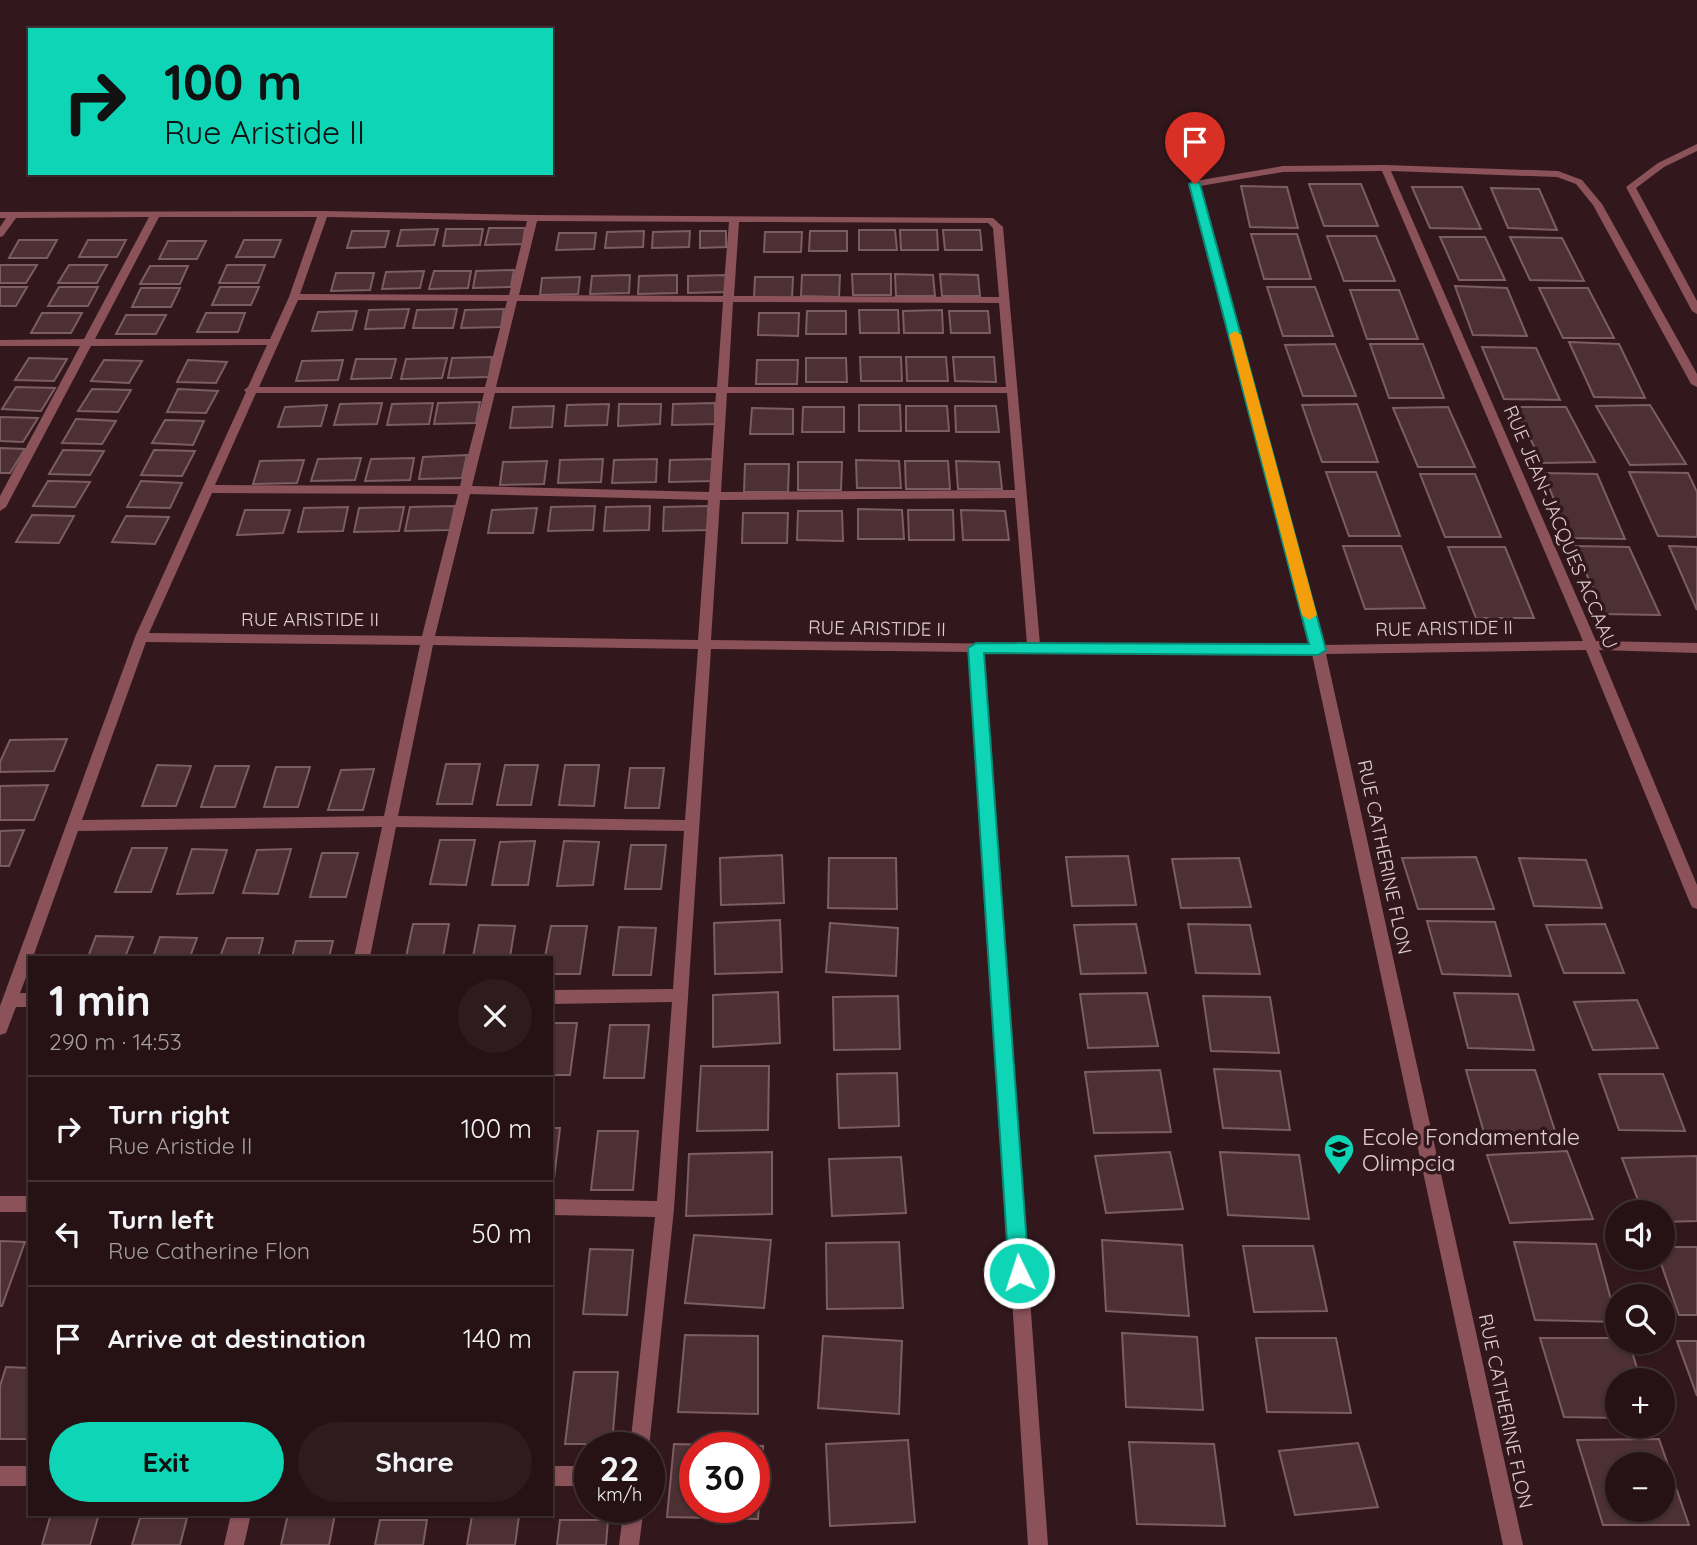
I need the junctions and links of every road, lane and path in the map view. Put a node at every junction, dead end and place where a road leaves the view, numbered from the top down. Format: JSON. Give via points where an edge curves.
{"nodes":[{"id":1,"x":1697,"y":148,"type":"edge"},
{"id":2,"x":1385,"y":168,"type":"junction"},
{"id":3,"x":323,"y":214,"type":"junction"},
{"id":4,"x":0,"y":215,"type":"edge"},
{"id":5,"x":13,"y":215,"type":"junction"},
{"id":6,"x":155,"y":216,"type":"junction"},
{"id":7,"x":533,"y":218,"type":"junction"},
{"id":8,"x":734,"y":219,"type":"junction"},
{"id":9,"x":0,"y":234,"type":"edge"},
{"id":10,"x":294,"y":297,"type":"junction"},
{"id":11,"x":514,"y":298,"type":"junction"},
{"id":12,"x":728,"y":300,"type":"junction"},
{"id":13,"x":1004,"y":300,"type":"junction"},
{"id":14,"x":1697,"y":312,"type":"edge"},
{"id":15,"x":89,"y":342,"type":"junction"},
{"id":16,"x":271,"y":342,"type":"junction"},
{"id":17,"x":0,"y":343,"type":"edge"},
{"id":18,"x":1697,"y":384,"type":"edge"},
{"id":19,"x":490,"y":389,"type":"junction"},
{"id":20,"x":250,"y":390,"type":"junction"},
{"id":21,"x":722,"y":390,"type":"junction"},
{"id":22,"x":1012,"y":390,"type":"junction"},
{"id":23,"x":209,"y":489,"type":"junction"},
{"id":24,"x":465,"y":490,"type":"junction"},
{"id":25,"x":1021,"y":494,"type":"junction"},
{"id":26,"x":714,"y":496,"type":"junction"},
{"id":27,"x":0,"y":508,"type":"edge"},
{"id":28,"x":141,"y":637,"type":"junction"},
{"id":29,"x":428,"y":639,"type":"junction"},
{"id":30,"x":1591,"y":645,"type":"junction"},
{"id":31,"x":704,"y":646,"type":"junction"},
{"id":32,"x":976,"y":648,"type":"junction"},
{"id":33,"x":1034,"y":648,"type":"junction"},
{"id":34,"x":1697,"y":648,"type":"edge"},
{"id":35,"x":1318,"y":650,"type":"junction"},
{"id":36,"x":390,"y":821,"type":"junction"},
{"id":37,"x":73,"y":826,"type":"junction"},
{"id":38,"x":692,"y":826,"type":"junction"},
{"id":39,"x":1697,"y":903,"type":"edge"},
{"id":40,"x":362,"y":956,"type":"edge"},
{"id":41,"x":680,"y":995,"type":"junction"},
{"id":42,"x":553,"y":997,"type":"edge"},
{"id":43,"x":10,"y":999,"type":"junction"},
{"id":44,"x":28,"y":1000,"type":"edge"},
{"id":45,"x":0,"y":1028,"type":"edge"},
{"id":46,"x":0,"y":1204,"type":"edge"},
{"id":47,"x":28,"y":1204,"type":"edge"},
{"id":48,"x":553,"y":1207,"type":"edge"},
{"id":49,"x":665,"y":1209,"type":"junction"},
{"id":50,"x":642,"y":1432,"type":"edge"},
{"id":51,"x":0,"y":1476,"type":"edge"},
{"id":52,"x":28,"y":1476,"type":"edge"},
{"id":53,"x":553,"y":1476,"type":"edge"},
{"id":54,"x":574,"y":1476,"type":"edge"},
{"id":55,"x":241,"y":1516,"type":"edge"},
{"id":56,"x":632,"y":1523,"type":"edge"},
{"id":57,"x":234,"y":1545,"type":"edge"},
{"id":58,"x":629,"y":1545,"type":"edge"},
{"id":59,"x":1038,"y":1545,"type":"edge"},
{"id":60,"x":1513,"y":1545,"type":"edge"}],
"edges":[{"from":1,"to":14,"type":"street","via":[[1661,165],[1631,187]]},
{"from":2,"to":18,"type":"street","via":[[1558,174],[1580,182],[1597,204]]},
{"from":2,"to":30,"type":"street","name":"RUE JEAN-JACQUES ACCAAU"},
{"from":2,"to":35,"type":"street","name":"RUE CATHERINE FLON","via":[[1283,169],[1195,184]]},
{"from":3,"to":6,"type":"street"},
{"from":3,"to":7,"type":"street"},
{"from":3,"to":10,"type":"street"},
{"from":4,"to":5,"type":"street"},
{"from":5,"to":6,"type":"street"},
{"from":5,"to":9,"type":"street"},
{"from":6,"to":15,"type":"street"},
{"from":7,"to":8,"type":"street"},
{"from":7,"to":11,"type":"street"},
{"from":8,"to":12,"type":"street"},
{"from":8,"to":13,"type":"street","via":[[990,220],[998,227]]},
{"from":10,"to":11,"type":"street"},
{"from":10,"to":16,"type":"street"},
{"from":11,"to":12,"type":"street"},
{"from":11,"to":19,"type":"street"},
{"from":12,"to":13,"type":"street"},
{"from":12,"to":21,"type":"street"},
{"from":13,"to":22,"type":"street"},
{"from":15,"to":16,"type":"street"},
{"from":15,"to":17,"type":"street"},
{"from":15,"to":27,"type":"street"},
{"from":16,"to":20,"type":"street"},
{"from":19,"to":20,"type":"street"},
{"from":19,"to":21,"type":"street"},
{"from":19,"to":24,"type":"street"},
{"from":20,"to":23,"type":"street"},
{"from":21,"to":22,"type":"street"},
{"from":21,"to":26,"type":"street"},
{"from":22,"to":25,"type":"street"},
{"from":23,"to":24,"type":"street"},
{"from":23,"to":28,"type":"street"},
{"from":24,"to":26,"type":"street"},
{"from":24,"to":29,"type":"street"},
{"from":25,"to":26,"type":"street"},
{"from":25,"to":33,"type":"street"},
{"from":26,"to":31,"type":"street"},
{"from":28,"to":29,"type":"street","name":"RUE ARISTIDE II"},
{"from":28,"to":37,"type":"street"},
{"from":29,"to":31,"type":"street","name":"RUE ARISTIDE II"},
{"from":29,"to":36,"type":"street"},
{"from":30,"to":34,"type":"street","name":"RUE ARISTIDE II"},
{"from":30,"to":35,"type":"street","name":"RUE ARISTIDE II"},
{"from":30,"to":39,"type":"street","name":"RUE JEAN-JACQUES ACCAAU"},
{"from":31,"to":32,"type":"street","name":"RUE ARISTIDE II"},
{"from":31,"to":38,"type":"street"},
{"from":32,"to":33,"type":"street","name":"RUE ARISTIDE II"},
{"from":32,"to":59,"type":"street"},
{"from":33,"to":35,"type":"street","name":"RUE ARISTIDE II"},
{"from":35,"to":60,"type":"street","name":"RUE CATHERINE FLON"},
{"from":36,"to":37,"type":"street"},
{"from":36,"to":38,"type":"street"},
{"from":36,"to":40,"type":"street"},
{"from":37,"to":43,"type":"street"},
{"from":38,"to":41,"type":"street"},
{"from":41,"to":42,"type":"street"},
{"from":41,"to":49,"type":"street"},
{"from":43,"to":44,"type":"street"},
{"from":43,"to":45,"type":"street"},
{"from":46,"to":47,"type":"street"},
{"from":48,"to":49,"type":"street"},
{"from":49,"to":50,"type":"street"},
{"from":51,"to":52,"type":"street"},
{"from":53,"to":54,"type":"street"},
{"from":55,"to":57,"type":"street"},
{"from":56,"to":58,"type":"street"}]}
